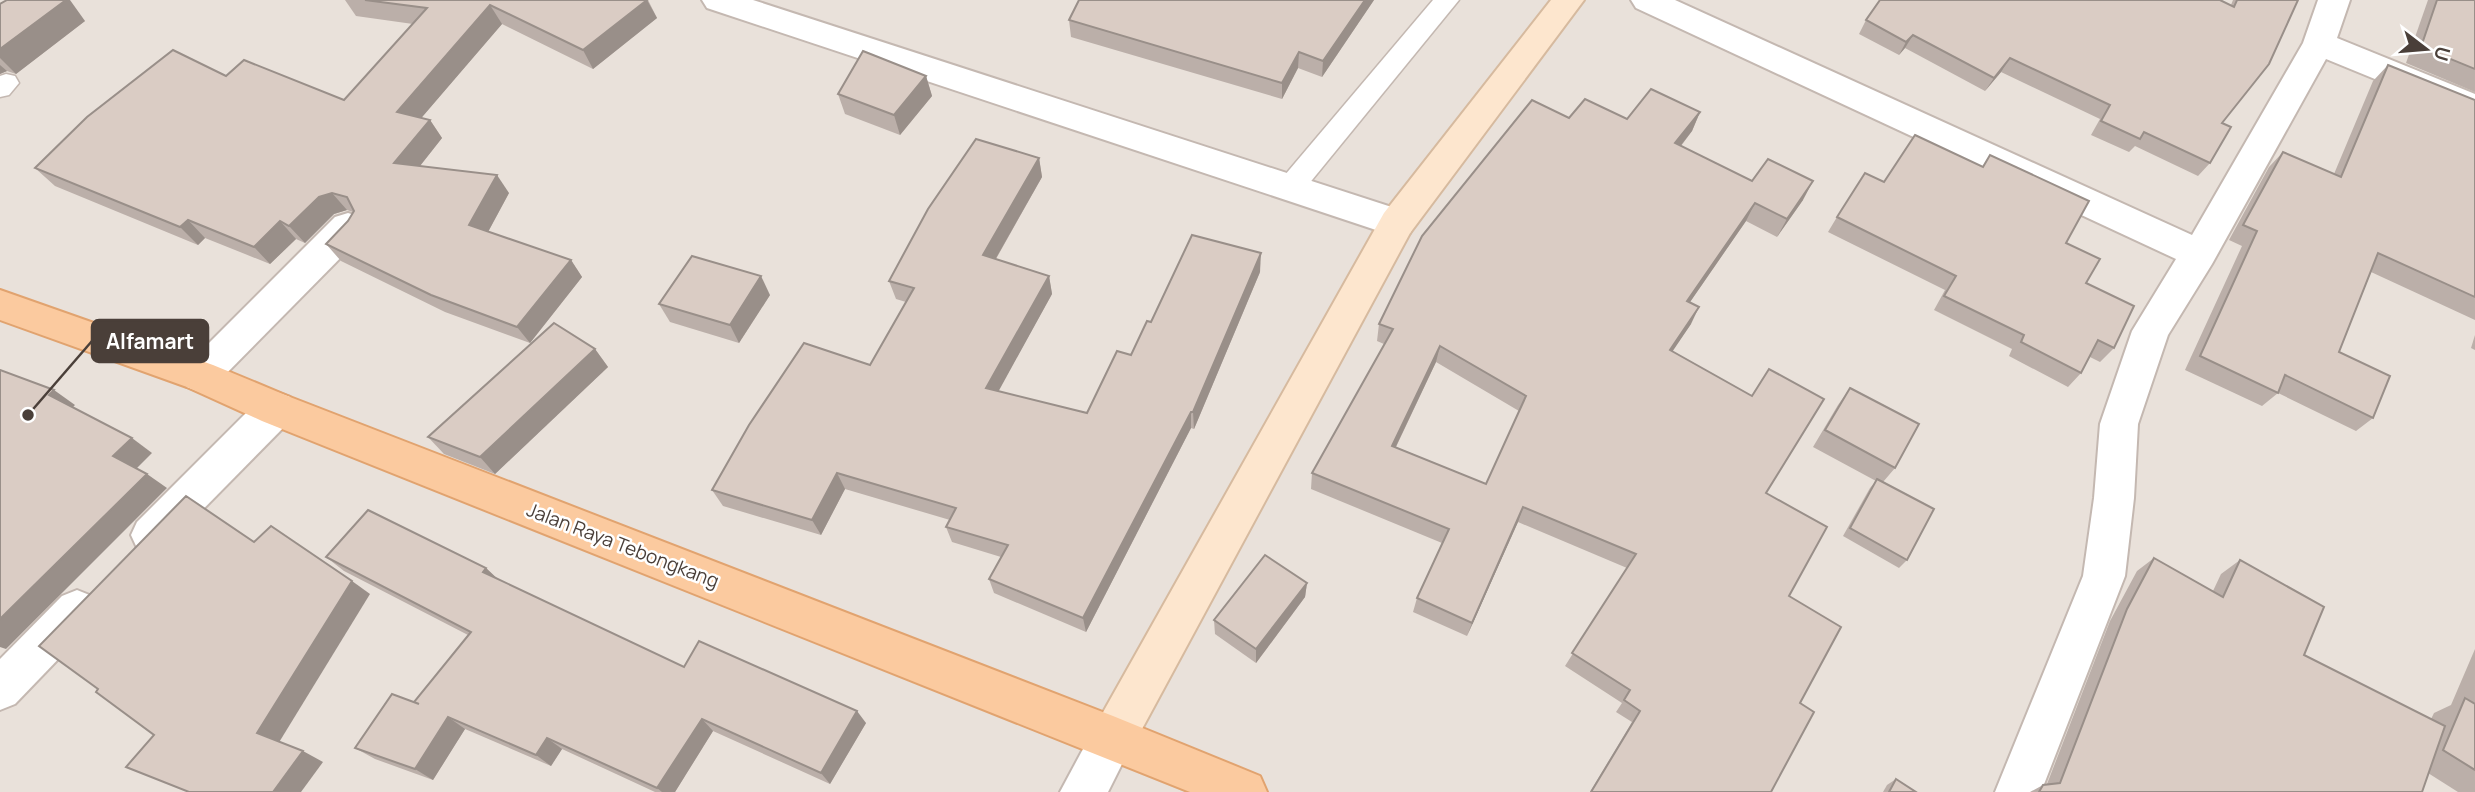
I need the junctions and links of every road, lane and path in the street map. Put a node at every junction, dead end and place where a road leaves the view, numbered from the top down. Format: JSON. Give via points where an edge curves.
{"nodes":[{"id":1,"x":718,"y":0,"type":"edge"},
{"id":2,"x":1447,"y":0,"type":"edge"},
{"id":3,"x":1568,"y":0,"type":"edge"},
{"id":4,"x":1647,"y":0,"type":"edge"},
{"id":5,"x":2334,"y":0,"type":"edge"},
{"id":6,"x":2319,"y":43,"type":"junction"},
{"id":7,"x":2475,"y":108,"type":"edge"},
{"id":8,"x":1289,"y":189,"type":"junction"},
{"id":9,"x":1397,"y":223,"type":"junction"},
{"id":10,"x":348,"y":227,"type":"edge"},
{"id":11,"x":2199,"y":254,"type":"junction"},
{"id":12,"x":0,"y":305,"type":"edge"},
{"id":13,"x":200,"y":376,"type":"junction"},
{"id":14,"x":276,"y":409,"type":"junction"},
{"id":15,"x":0,"y":689,"type":"edge"},
{"id":16,"x":1113,"y":738,"type":"junction"},
{"id":17,"x":1083,"y":792,"type":"edge"},
{"id":18,"x":1244,"y":792,"type":"edge"},
{"id":19,"x":2018,"y":792,"type":"edge"}],
"edges":[{"from":1,"to":8,"type":"street"},
{"from":2,"to":8,"type":"lane"},
{"from":3,"to":9,"type":"main road"},
{"from":4,"to":11,"type":"street"},
{"from":5,"to":6,"type":"street"},
{"from":6,"to":7,"type":"street"},
{"from":6,"to":11,"type":"street"},
{"from":8,"to":9,"type":"street"},
{"from":9,"to":16,"type":"main road"},
{"from":10,"to":13,"type":"street"},
{"from":11,"to":19,"type":"street","via":[[2151,331],[2119,424],[2104,576]]},
{"from":12,"to":13,"type":"main road","name":"Jalan Raya Tebongkang"},
{"from":13,"to":14,"type":"main road","name":"Jalan Raya Tebongkang"},
{"from":14,"to":15,"type":"street"},
{"from":14,"to":16,"type":"main road","name":"Jalan Raya Tebongkang"},
{"from":16,"to":17,"type":"street"},
{"from":16,"to":18,"type":"main road","name":"Jalan Raya Tebongkang"}]}
